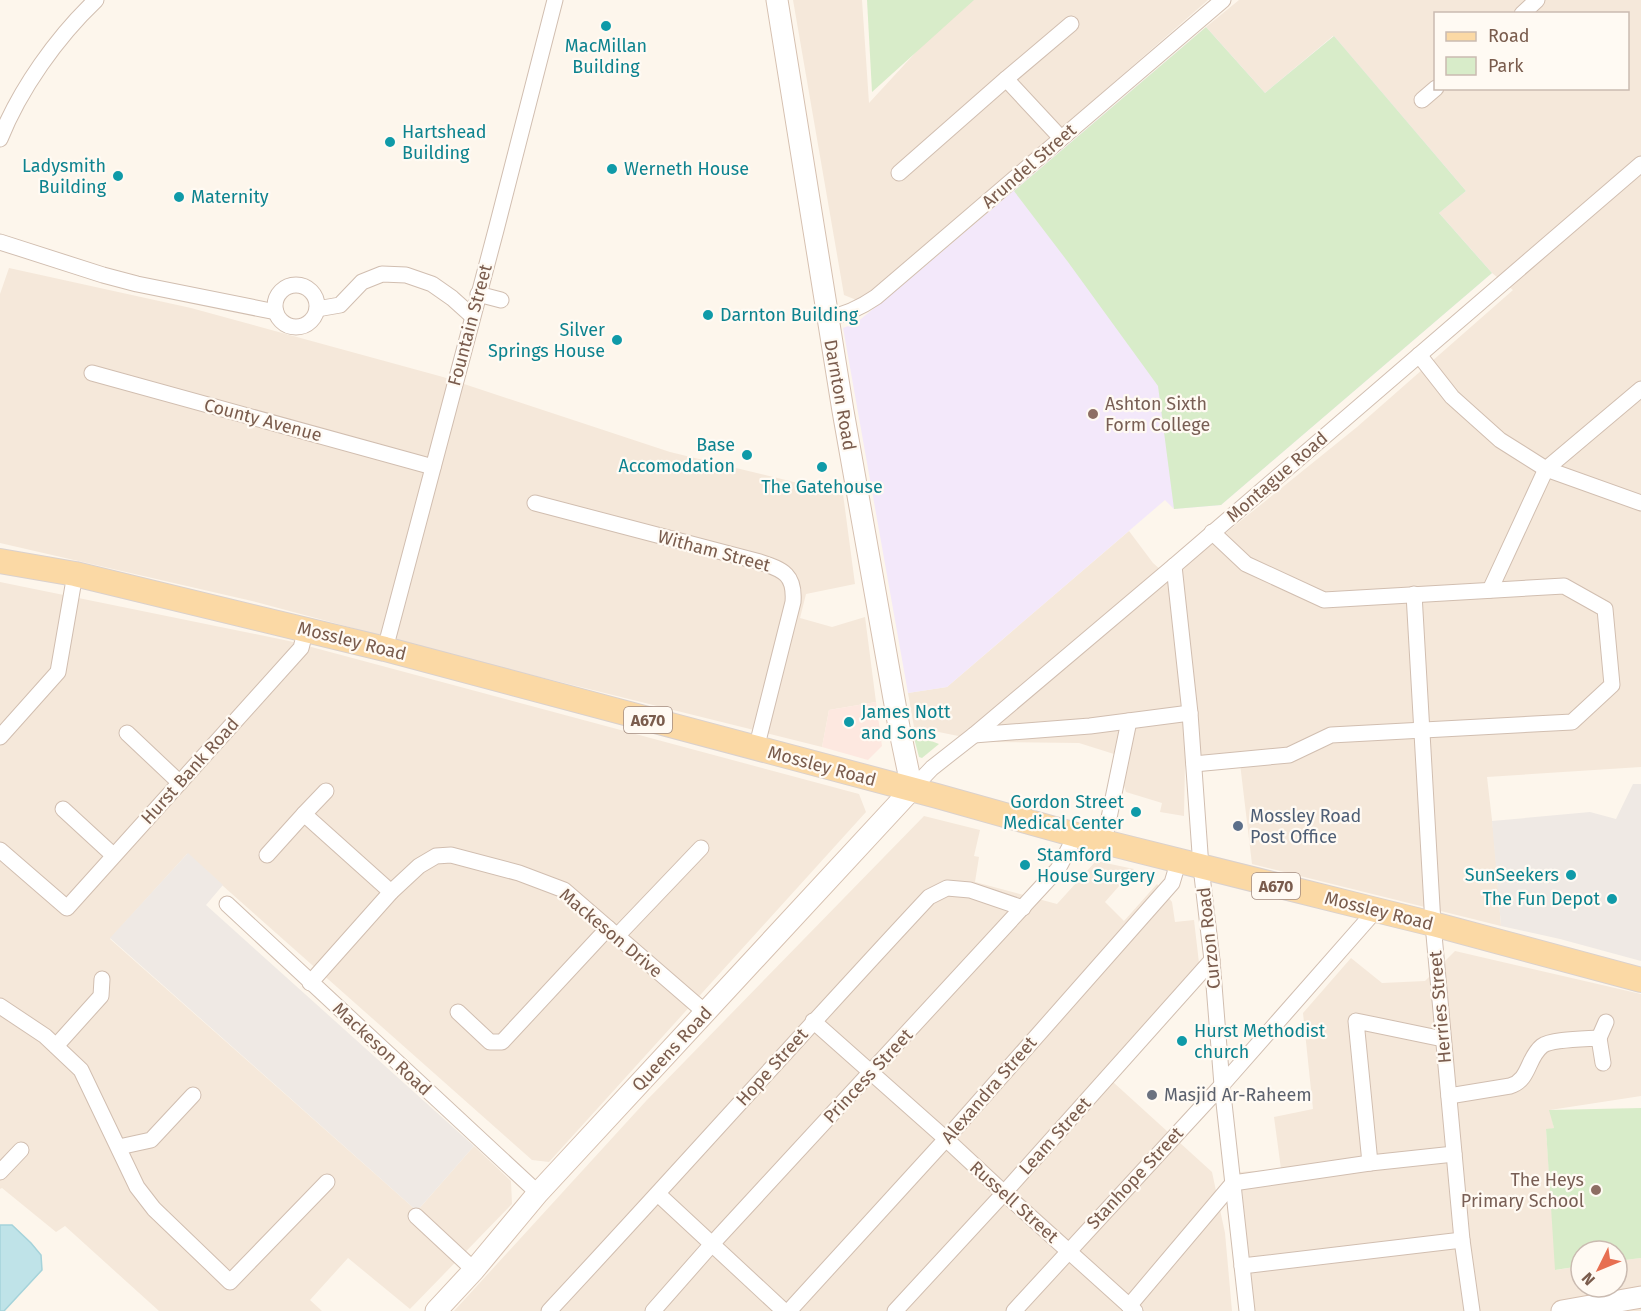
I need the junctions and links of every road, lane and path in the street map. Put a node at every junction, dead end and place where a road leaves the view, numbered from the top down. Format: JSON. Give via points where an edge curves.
{"nodes":[{"id":1,"x":96,"y":0,"type":"edge"},
{"id":2,"x":555,"y":0,"type":"edge"},
{"id":3,"x":777,"y":0,"type":"edge"},
{"id":4,"x":1203,"y":0,"type":"edge"},
{"id":5,"x":1223,"y":0,"type":"edge"},
{"id":6,"x":1537,"y":0,"type":"edge"},
{"id":7,"x":1524,"y":12,"type":"edge"},
{"id":8,"x":1200,"y":20,"type":"junction"},
{"id":9,"x":1071,"y":24,"type":"dead end"},
{"id":10,"x":1006,"y":79,"type":"junction"},
{"id":11,"x":1434,"y":90,"type":"edge"},
{"id":12,"x":1422,"y":100,"type":"dead end"},
{"id":13,"x":1061,"y":138,"type":"junction"},
{"id":14,"x":0,"y":139,"type":"edge"},
{"id":15,"x":1641,"y":164,"type":"edge"},
{"id":16,"x":899,"y":173,"type":"dead end"},
{"id":17,"x":0,"y":242,"type":"edge"},
{"id":18,"x":478,"y":294,"type":"junction"},
{"id":19,"x":501,"y":300,"type":"dead end"},
{"id":20,"x":317,"y":309,"type":"junction"},
{"id":21,"x":276,"y":312,"type":"junction"},
{"id":22,"x":472,"y":316,"type":"junction"},
{"id":23,"x":827,"y":318,"type":"junction"},
{"id":24,"x":1419,"y":355,"type":"junction"},
{"id":25,"x":92,"y":373,"type":"dead end"},
{"id":26,"x":1641,"y":389,"type":"edge"},
{"id":27,"x":433,"y":467,"type":"junction"},
{"id":28,"x":1546,"y":469,"type":"junction"},
{"id":29,"x":536,"y":503,"type":"dead end"},
{"id":30,"x":1641,"y":503,"type":"edge"},
{"id":31,"x":1212,"y":532,"type":"junction"},
{"id":32,"x":0,"y":561,"type":"edge"},
{"id":33,"x":1174,"y":566,"type":"junction"},
{"id":34,"x":75,"y":574,"type":"junction"},
{"id":35,"x":1490,"y":590,"type":"junction"},
{"id":36,"x":1414,"y":594,"type":"junction"},
{"id":37,"x":306,"y":629,"type":"junction"},
{"id":38,"x":385,"y":649,"type":"junction"},
{"id":39,"x":1190,"y":713,"type":"junction"},
{"id":40,"x":1129,"y":721,"type":"junction"},
{"id":41,"x":1423,"y":730,"type":"junction"},
{"id":42,"x":128,"y":733,"type":"dead end"},
{"id":43,"x":974,"y":735,"type":"junction"},
{"id":44,"x":0,"y":737,"type":"edge"},
{"id":45,"x":756,"y":749,"type":"junction"},
{"id":46,"x":1194,"y":764,"type":"junction"},
{"id":47,"x":180,"y":783,"type":"junction"},
{"id":48,"x":912,"y":789,"type":"junction"},
{"id":49,"x":326,"y":792,"type":"dead end"},
{"id":50,"x":63,"y":809,"type":"dead end"},
{"id":51,"x":304,"y":814,"type":"junction"},
{"id":52,"x":1076,"y":835,"type":"junction"},
{"id":53,"x":1104,"y":842,"type":"junction"},
{"id":54,"x":701,"y":848,"type":"dead end"},
{"id":55,"x":0,"y":849,"type":"edge"},
{"id":56,"x":113,"y":855,"type":"junction"},
{"id":57,"x":267,"y":855,"type":"dead end"},
{"id":58,"x":1177,"y":861,"type":"junction"},
{"id":59,"x":1201,"y":867,"type":"junction"},
{"id":60,"x":391,"y":892,"type":"junction"},
{"id":61,"x":227,"y":904,"type":"dead end"},
{"id":62,"x":1023,"y":908,"type":"junction"},
{"id":63,"x":1376,"y":910,"type":"junction"},
{"id":64,"x":1433,"y":924,"type":"junction"},
{"id":65,"x":612,"y":932,"type":"junction"},
{"id":66,"x":1212,"y":960,"type":"junction"},
{"id":67,"x":102,"y":979,"type":"dead end"},
{"id":68,"x":1641,"y":980,"type":"edge"},
{"id":69,"x":310,"y":983,"type":"junction"},
{"id":70,"x":0,"y":1006,"type":"edge"},
{"id":71,"x":458,"y":1012,"type":"dead end"},
{"id":72,"x":706,"y":1013,"type":"junction"},
{"id":73,"x":813,"y":1022,"type":"junction"},
{"id":74,"x":1606,"y":1022,"type":"dead end"},
{"id":75,"x":1599,"y":1038,"type":"junction"},
{"id":76,"x":1443,"y":1039,"type":"junction"},
{"id":77,"x":56,"y":1046,"type":"junction"},
{"id":78,"x":1603,"y":1063,"type":"dead end"},
{"id":79,"x":872,"y":1072,"type":"junction"},
{"id":80,"x":1222,"y":1085,"type":"junction"},
{"id":81,"x":193,"y":1095,"type":"dead end"},
{"id":82,"x":1449,"y":1096,"type":"junction"},
{"id":83,"x":946,"y":1139,"type":"junction"},
{"id":84,"x":119,"y":1147,"type":"junction"},
{"id":85,"x":21,"y":1150,"type":"dead end"},
{"id":86,"x":1454,"y":1154,"type":"junction"},
{"id":87,"x":1370,"y":1163,"type":"junction"},
{"id":88,"x":0,"y":1172,"type":"edge"},
{"id":89,"x":327,"y":1182,"type":"dead end"},
{"id":90,"x":1233,"y":1183,"type":"junction"},
{"id":91,"x":538,"y":1193,"type":"junction"},
{"id":92,"x":1004,"y":1193,"type":"junction"},
{"id":93,"x":658,"y":1194,"type":"junction"},
{"id":94,"x":416,"y":1216,"type":"dead end"},
{"id":95,"x":1462,"y":1240,"type":"junction"},
{"id":96,"x":712,"y":1244,"type":"junction"},
{"id":97,"x":1068,"y":1251,"type":"junction"},
{"id":98,"x":1242,"y":1266,"type":"junction"},
{"id":99,"x":474,"y":1270,"type":"junction"},
{"id":100,"x":1641,"y":1297,"type":"edge"},
{"id":101,"x":1132,"y":1308,"type":"edge"},
{"id":102,"x":436,"y":1311,"type":"edge"},
{"id":103,"x":549,"y":1311,"type":"edge"},
{"id":104,"x":653,"y":1311,"type":"edge"},
{"id":105,"x":784,"y":1311,"type":"edge"},
{"id":106,"x":789,"y":1311,"type":"edge"},
{"id":107,"x":895,"y":1311,"type":"edge"},
{"id":108,"x":1014,"y":1311,"type":"edge"},
{"id":109,"x":1247,"y":1311,"type":"edge"},
{"id":110,"x":1472,"y":1311,"type":"edge"},
{"id":111,"x":1562,"y":1311,"type":"edge"}],
"edges":[{"from":1,"to":14,"type":"street","via":[[69,28],[26,86]]},
{"from":2,"to":18,"type":"street","name":"Fountain Street"},
{"from":3,"to":23,"type":"street","name":"Darnton Road"},
{"from":4,"to":8,"type":"street"},
{"from":5,"to":8,"type":"street","name":"Arundel Street"},
{"from":6,"to":7,"type":"street"},
{"from":8,"to":13,"type":"street","name":"Arundel Street"},
{"from":9,"to":10,"type":"street"},
{"from":10,"to":13,"type":"street"},
{"from":10,"to":16,"type":"street"},
{"from":11,"to":12,"type":"street"},
{"from":13,"to":23,"type":"street","name":"Arundel Street","via":[[876,297],[858,310]]},
{"from":15,"to":24,"type":"street","name":"Montague Road"},
{"from":17,"to":21,"type":"street","via":[[137,284]]},
{"from":18,"to":19,"type":"street"},
{"from":18,"to":22,"type":"street","name":"Fountain Street"},
{"from":20,"to":21,"type":"street","via":[[310,321],[298,327],[284,323]]},
{"from":20,"to":21,"type":"street","via":[[310,290],[297,285],[279,294]]},
{"from":20,"to":22,"type":"street","via":[[340,305],[362,282],[382,274],[406,275],[432,284]]},
{"from":22,"to":27,"type":"street","name":"Fountain Street"},
{"from":23,"to":48,"type":"street","name":"Darnton Road"},
{"from":24,"to":28,"type":"street","via":[[1452,398],[1500,440]]},
{"from":24,"to":31,"type":"street","name":"Montague Road"},
{"from":25,"to":27,"type":"street","name":"County Avenue"},
{"from":26,"to":28,"type":"street"},
{"from":27,"to":38,"type":"street","name":"Fountain Street"},
{"from":28,"to":30,"type":"street"},
{"from":28,"to":35,"type":"street"},
{"from":29,"to":45,"type":"street","name":"Witham Street","via":[[760,562],[780,569],[789,578],[794,589],[793,602]]},
{"from":31,"to":33,"type":"street","name":"Montague Road"},
{"from":31,"to":36,"type":"street","via":[[1246,564],[1324,600]]},
{"from":32,"to":34,"type":"main road","name":"Mossley Road","number":"A670"},
{"from":33,"to":39,"type":"street","name":"Curzon Road"},
{"from":33,"to":43,"type":"street","name":"Montague Road"},
{"from":34,"to":37,"type":"main road","name":"Mossley Road","number":"A670"},
{"from":34,"to":44,"type":"street","via":[[58,672]]},
{"from":35,"to":36,"type":"street"},
{"from":35,"to":41,"type":"street","via":[[1564,586],[1605,609],[1612,685],[1572,722]]},
{"from":36,"to":41,"type":"street","name":"Herries Street"},
{"from":37,"to":38,"type":"main road","name":"Mossley Road","number":"A670"},
{"from":37,"to":47,"type":"street","name":"Hurst Bank Road","via":[[301,648]]},
{"from":38,"to":45,"type":"main road","name":"Mossley Road","number":"A670"},
{"from":39,"to":40,"type":"street"},
{"from":39,"to":46,"type":"street","name":"Curzon Road"},
{"from":40,"to":43,"type":"street"},
{"from":40,"to":53,"type":"street"},
{"from":41,"to":46,"type":"street","via":[[1331,735],[1289,755]]},
{"from":41,"to":64,"type":"street","name":"Herries Street"},
{"from":42,"to":47,"type":"street"},
{"from":43,"to":48,"type":"street","name":"Montague Road"},
{"from":45,"to":48,"type":"main road","name":"Mossley Road","number":"A670"},
{"from":46,"to":59,"type":"street","name":"Curzon Road"},
{"from":47,"to":56,"type":"street","name":"Hurst Bank Road"},
{"from":48,"to":52,"type":"main road","name":"Mossley Road","number":"A670"},
{"from":48,"to":72,"type":"street","name":"Queens Road"},
{"from":49,"to":51,"type":"street"},
{"from":50,"to":56,"type":"street"},
{"from":51,"to":57,"type":"street"},
{"from":51,"to":60,"type":"street"},
{"from":52,"to":53,"type":"main road","name":"Mossley Road","number":"A670"},
{"from":52,"to":62,"type":"street","name":"Princess Street","via":[[1058,869]]},
{"from":53,"to":58,"type":"main road","name":"Mossley Road","number":"A670"},
{"from":54,"to":65,"type":"street"},
{"from":55,"to":56,"type":"street","name":"Hurst Bank Road","via":[[67,908]]},
{"from":58,"to":59,"type":"main road","name":"Mossley Road","number":"A670"},
{"from":58,"to":83,"type":"street","name":"Alexandra Street","via":[[1172,883]]},
{"from":59,"to":63,"type":"main road","name":"Mossley Road","number":"A670"},
{"from":59,"to":66,"type":"street","name":"Curzon Road"},
{"from":60,"to":65,"type":"street","name":"Mackeson Drive","via":[[419,866],[436,856],[451,855],[564,890]]},
{"from":60,"to":69,"type":"street","name":"Mackeson Drive"},
{"from":61,"to":69,"type":"street","name":"Mackeson Road"},
{"from":62,"to":73,"type":"street","name":"Hope Street","via":[[970,890],[946,888],[929,897]]},
{"from":62,"to":79,"type":"street","name":"Princess Street"},
{"from":63,"to":64,"type":"main road","name":"Mossley Road","number":"A670"},
{"from":63,"to":80,"type":"street","name":"Stanhope Street"},
{"from":64,"to":68,"type":"main road","name":"Mossley Road","number":"A670"},
{"from":64,"to":76,"type":"street","name":"Herries Street"},
{"from":65,"to":71,"type":"street","via":[[502,1042],[490,1042]]},
{"from":65,"to":72,"type":"street","name":"Mackeson Drive"},
{"from":66,"to":80,"type":"street","name":"Curzon Road"},
{"from":66,"to":92,"type":"street","name":"Leam Street"},
{"from":67,"to":77,"type":"street","via":[[101,996]]},
{"from":69,"to":91,"type":"street","name":"Mackeson Road"},
{"from":70,"to":77,"type":"street"},
{"from":72,"to":91,"type":"street","name":"Queens Road"},
{"from":73,"to":79,"type":"street","name":"Russell Street"},
{"from":73,"to":93,"type":"street","name":"Hope Street"},
{"from":74,"to":75,"type":"street"},
{"from":75,"to":78,"type":"street"},
{"from":75,"to":82,"type":"street","via":[[1546,1044],[1518,1082]]},
{"from":76,"to":82,"type":"street","name":"Herries Street"},
{"from":76,"to":87,"type":"street","via":[[1356,1020]]},
{"from":77,"to":84,"type":"street","via":[[81,1070]]},
{"from":79,"to":83,"type":"street","name":"Russell Street"},
{"from":79,"to":96,"type":"street","name":"Princess Street"},
{"from":80,"to":90,"type":"street","name":"Curzon Road"},
{"from":80,"to":97,"type":"street","name":"Stanhope Street"},
{"from":81,"to":84,"type":"street","via":[[151,1140]]},
{"from":82,"to":86,"type":"street","name":"Herries Street"},
{"from":83,"to":92,"type":"street","name":"Russell Street"},
{"from":83,"to":106,"type":"street","name":"Alexandra Street"},
{"from":84,"to":89,"type":"street","via":[[137,1187],[154,1209],[230,1282]]},
{"from":85,"to":88,"type":"street"},
{"from":86,"to":87,"type":"street"},
{"from":86,"to":95,"type":"street","name":"Herries Street"},
{"from":87,"to":90,"type":"street"},
{"from":90,"to":98,"type":"street","name":"Curzon Road"},
{"from":90,"to":101,"type":"street"},
{"from":91,"to":99,"type":"street","name":"Queens Road"},
{"from":92,"to":97,"type":"street","name":"Russell Street"},
{"from":92,"to":107,"type":"street","name":"Leam Street"},
{"from":93,"to":96,"type":"street"},
{"from":93,"to":103,"type":"street","name":"Hope Street"},
{"from":94,"to":99,"type":"street"},
{"from":95,"to":98,"type":"street"},
{"from":95,"to":110,"type":"street","name":"Herries Street"},
{"from":96,"to":104,"type":"street","name":"Princess Street"},
{"from":96,"to":105,"type":"street"},
{"from":97,"to":101,"type":"street","name":"Russell Street"},
{"from":97,"to":108,"type":"street","name":"Stanhope Street"},
{"from":98,"to":109,"type":"street","name":"Curzon Road"},
{"from":99,"to":102,"type":"street","name":"Queens Road"},
{"from":100,"to":111,"type":"street"}]}
